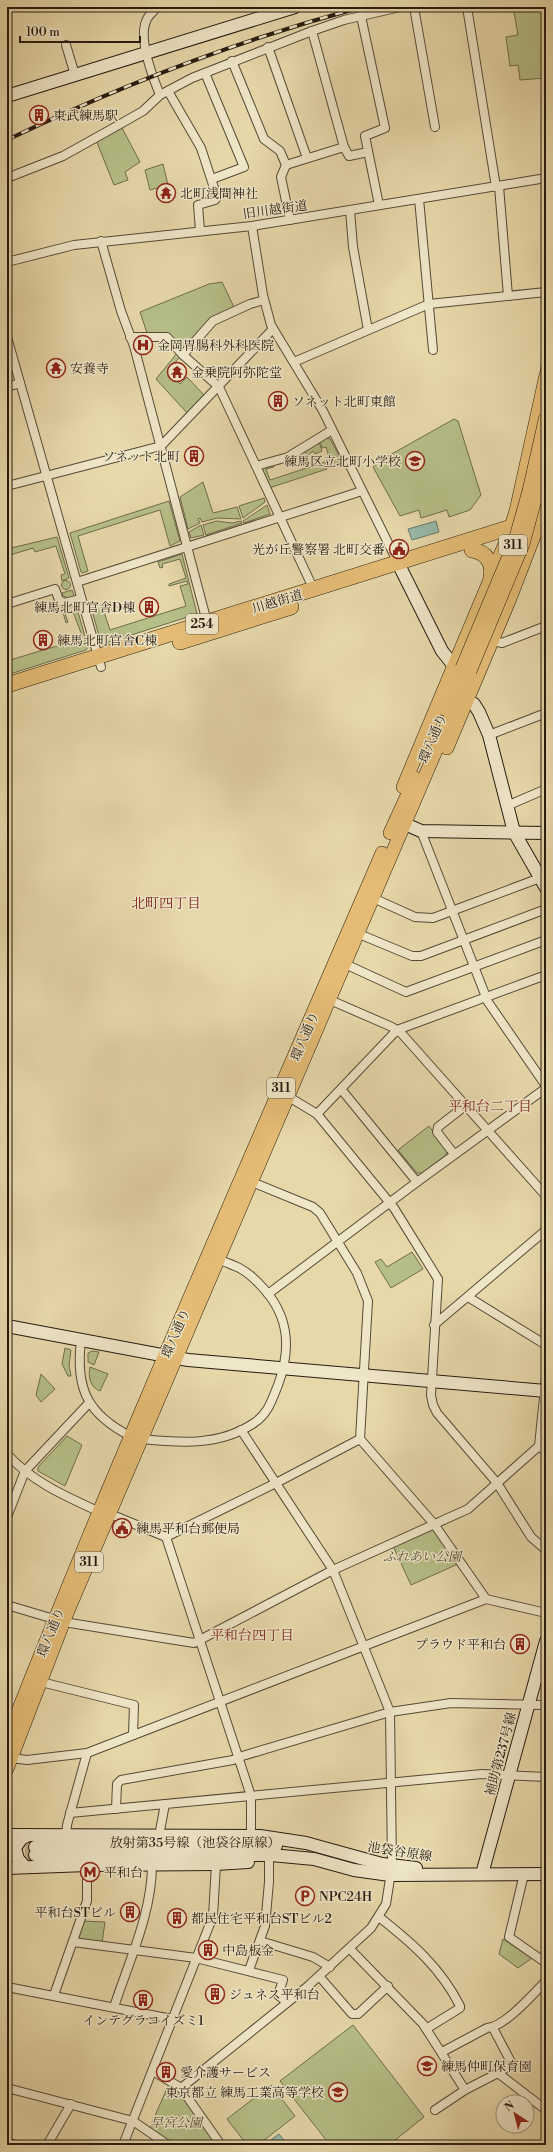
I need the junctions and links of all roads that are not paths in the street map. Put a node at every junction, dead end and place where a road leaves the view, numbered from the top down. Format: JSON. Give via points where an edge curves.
{"nodes":[{"id":1,"x":157,"y":7,"type":"edge"},
{"id":2,"x":295,"y":7,"type":"edge"},
{"id":3,"x":400,"y":7,"type":"edge"},
{"id":4,"x":414,"y":7,"type":"edge"},
{"id":5,"x":467,"y":7,"type":"edge"},
{"id":6,"x":361,"y":16,"type":"junction"},
{"id":7,"x":312,"y":31,"type":"junction"},
{"id":8,"x":66,"y":45,"type":"dead end"},
{"id":9,"x":268,"y":47,"type":"junction"},
{"id":10,"x":147,"y":53,"type":"junction"},
{"id":11,"x":232,"y":61,"type":"junction"},
{"id":12,"x":205,"y":73,"type":"junction"},
{"id":13,"x":75,"y":75,"type":"junction"},
{"id":14,"x":168,"y":91,"type":"junction"},
{"id":15,"x":11,"y":94,"type":"edge"},
{"id":16,"x":160,"y":95,"type":"junction"},
{"id":17,"x":435,"y":127,"type":"dead end"},
{"id":18,"x":344,"y":147,"type":"junction"},
{"id":19,"x":368,"y":152,"type":"junction"},
{"id":20,"x":307,"y":158,"type":"junction"},
{"id":21,"x":286,"y":165,"type":"junction"},
{"id":22,"x":7,"y":178,"type":"edge"},
{"id":23,"x":546,"y":178,"type":"edge"},
{"id":24,"x":212,"y":179,"type":"junction"},
{"id":25,"x":498,"y":186,"type":"junction"},
{"id":26,"x":419,"y":199,"type":"junction"},
{"id":27,"x":379,"y":206,"type":"junction"},
{"id":28,"x":350,"y":210,"type":"junction"},
{"id":29,"x":290,"y":220,"type":"junction"},
{"id":30,"x":252,"y":226,"type":"junction"},
{"id":31,"x":200,"y":230,"type":"junction"},
{"id":32,"x":101,"y":241,"type":"junction"},
{"id":33,"x":7,"y":262,"type":"edge"},
{"id":34,"x":546,"y":292,"type":"edge"},
{"id":35,"x":508,"y":296,"type":"junction"},
{"id":36,"x":264,"y":300,"type":"junction"},
{"id":37,"x":429,"y":304,"type":"junction"},
{"id":38,"x":273,"y":329,"type":"junction"},
{"id":39,"x":368,"y":330,"type":"junction"},
{"id":40,"x":7,"y":337,"type":"edge"},
{"id":41,"x":130,"y":337,"type":"junction"},
{"id":42,"x":433,"y":350,"type":"dead end"},
{"id":43,"x":183,"y":354,"type":"junction"},
{"id":44,"x":294,"y":362,"type":"junction"},
{"id":45,"x":546,"y":363,"type":"edge"},
{"id":46,"x":545,"y":379,"type":"edge"},
{"id":47,"x":20,"y":383,"type":"junction"},
{"id":48,"x":7,"y":387,"type":"edge"},
{"id":49,"x":219,"y":387,"type":"junction"},
{"id":50,"x":546,"y":416,"type":"edge"},
{"id":51,"x":332,"y":430,"type":"junction"},
{"id":52,"x":161,"y":446,"type":"junction"},
{"id":53,"x":546,"y":459,"type":"edge"},
{"id":54,"x":527,"y":460,"type":"junction"},
{"id":55,"x":546,"y":464,"type":"edge"},
{"id":56,"x":256,"y":466,"type":"junction"},
{"id":57,"x":47,"y":476,"type":"junction"},
{"id":58,"x":7,"y":486,"type":"edge"},
{"id":59,"x":362,"y":492,"type":"junction"},
{"id":60,"x":546,"y":493,"type":"edge"},
{"id":61,"x":280,"y":518,"type":"junction"},
{"id":62,"x":542,"y":523,"type":"edge"},
{"id":63,"x":509,"y":534,"type":"junction"},
{"id":64,"x":187,"y":547,"type":"junction"},
{"id":65,"x":472,"y":550,"type":"junction"},
{"id":66,"x":401,"y":568,"type":"junction"},
{"id":67,"x":491,"y":577,"type":"junction"},
{"id":68,"x":77,"y":582,"type":"junction"},
{"id":69,"x":314,"y":590,"type":"junction"},
{"id":70,"x":484,"y":595,"type":"junction"},
{"id":71,"x":81,"y":599,"type":"junction"},
{"id":72,"x":509,"y":601,"type":"junction"},
{"id":73,"x":7,"y":604,"type":"edge"},
{"id":74,"x":207,"y":622,"type":"junction"},
{"id":75,"x":546,"y":626,"type":"edge"},
{"id":76,"x":493,"y":641,"type":"junction"},
{"id":77,"x":100,"y":662,"type":"junction"},
{"id":78,"x":462,"y":668,"type":"junction"},
{"id":79,"x":7,"y":685,"type":"edge"},
{"id":80,"x":7,"y":696,"type":"edge"},
{"id":81,"x":468,"y":702,"type":"junction"},
{"id":82,"x":546,"y":713,"type":"edge"},
{"id":83,"x":489,"y":735,"type":"junction"},
{"id":84,"x":546,"y":790,"type":"edge"},
{"id":85,"x":509,"y":804,"type":"junction"},
{"id":86,"x":400,"y":822,"type":"junction"},
{"id":87,"x":421,"y":831,"type":"junction"},
{"id":88,"x":514,"y":832,"type":"junction"},
{"id":89,"x":546,"y":833,"type":"edge"},
{"id":90,"x":543,"y":883,"type":"edge"},
{"id":91,"x":373,"y":898,"type":"junction"},
{"id":92,"x":546,"y":909,"type":"edge"},
{"id":93,"x":452,"y":912,"type":"junction"},
{"id":94,"x":359,"y":934,"type":"junction"},
{"id":95,"x":463,"y":940,"type":"junction"},
{"id":96,"x":546,"y":940,"type":"edge"},
{"id":97,"x":346,"y":964,"type":"junction"},
{"id":98,"x":473,"y":966,"type":"junction"},
{"id":99,"x":546,"y":975,"type":"edge"},
{"id":100,"x":485,"y":996,"type":"junction"},
{"id":101,"x":330,"y":1000,"type":"junction"},
{"id":102,"x":397,"y":1030,"type":"junction"},
{"id":103,"x":546,"y":1087,"type":"edge"},
{"id":104,"x":341,"y":1089,"type":"junction"},
{"id":105,"x":289,"y":1097,"type":"junction"},
{"id":106,"x":465,"y":1106,"type":"junction"},
{"id":107,"x":317,"y":1114,"type":"junction"},
{"id":108,"x":487,"y":1131,"type":"junction"},
{"id":109,"x":454,"y":1154,"type":"junction"},
{"id":110,"x":252,"y":1182,"type":"junction"},
{"id":111,"x":417,"y":1182,"type":"junction"},
{"id":112,"x":546,"y":1196,"type":"edge"},
{"id":113,"x":390,"y":1203,"type":"junction"},
{"id":114,"x":546,"y":1230,"type":"edge"},
{"id":115,"x":338,"y":1241,"type":"junction"},
{"id":116,"x":219,"y":1259,"type":"junction"},
{"id":117,"x":268,"y":1294,"type":"junction"},
{"id":118,"x":468,"y":1297,"type":"junction"},
{"id":119,"x":434,"y":1325,"type":"junction"},
{"id":120,"x":7,"y":1326,"type":"edge"},
{"id":121,"x":81,"y":1341,"type":"junction"},
{"id":122,"x":546,"y":1345,"type":"edge"},
{"id":123,"x":171,"y":1357,"type":"junction"},
{"id":124,"x":284,"y":1368,"type":"junction"},
{"id":125,"x":365,"y":1376,"type":"junction"},
{"id":126,"x":546,"y":1378,"type":"edge"},
{"id":127,"x":432,"y":1381,"type":"junction"},
{"id":128,"x":545,"y":1391,"type":"edge"},
{"id":129,"x":89,"y":1403,"type":"junction"},
{"id":130,"x":241,"y":1430,"type":"junction"},
{"id":131,"x":137,"y":1438,"type":"junction"},
{"id":132,"x":360,"y":1440,"type":"junction"},
{"id":133,"x":539,"y":1446,"type":"junction"},
{"id":134,"x":546,"y":1452,"type":"edge"},
{"id":135,"x":7,"y":1454,"type":"edge"},
{"id":136,"x":25,"y":1471,"type":"junction"},
{"id":137,"x":276,"y":1483,"type":"junction"},
{"id":138,"x":497,"y":1483,"type":"junction"},
{"id":139,"x":105,"y":1513,"type":"junction"},
{"id":140,"x":7,"y":1517,"type":"edge"},
{"id":141,"x":434,"y":1524,"type":"junction"},
{"id":142,"x":166,"y":1537,"type":"junction"},
{"id":143,"x":546,"y":1550,"type":"edge"},
{"id":144,"x":333,"y":1570,"type":"junction"},
{"id":145,"x":486,"y":1599,"type":"junction"},
{"id":146,"x":7,"y":1605,"type":"edge"},
{"id":147,"x":546,"y":1613,"type":"edge"},
{"id":148,"x":59,"y":1621,"type":"junction"},
{"id":149,"x":200,"y":1640,"type":"junction"},
{"id":150,"x":546,"y":1641,"type":"edge"},
{"id":151,"x":363,"y":1647,"type":"junction"},
{"id":152,"x":40,"y":1682,"type":"junction"},
{"id":153,"x":220,"y":1701,"type":"junction"},
{"id":154,"x":528,"y":1704,"type":"junction"},
{"id":155,"x":546,"y":1705,"type":"edge"},
{"id":156,"x":390,"y":1712,"type":"junction"},
{"id":157,"x":133,"y":1734,"type":"junction"},
{"id":158,"x":7,"y":1739,"type":"edge"},
{"id":159,"x":86,"y":1753,"type":"junction"},
{"id":160,"x":239,"y":1757,"type":"junction"},
{"id":161,"x":9,"y":1764,"type":"edge"},
{"id":162,"x":509,"y":1775,"type":"junction"},
{"id":163,"x":546,"y":1777,"type":"edge"},
{"id":164,"x":391,"y":1783,"type":"junction"},
{"id":165,"x":251,"y":1796,"type":"junction"},
{"id":166,"x":165,"y":1804,"type":"junction"},
{"id":167,"x":116,"y":1809,"type":"junction"},
{"id":168,"x":70,"y":1813,"type":"junction"},
{"id":169,"x":7,"y":1835,"type":"edge"},
{"id":170,"x":28,"y":1835,"type":"junction"},
{"id":171,"x":66,"y":1836,"type":"junction"},
{"id":172,"x":159,"y":1836,"type":"junction"},
{"id":173,"x":251,"y":1836,"type":"junction"},
{"id":174,"x":265,"y":1855,"type":"junction"},
{"id":175,"x":348,"y":1856,"type":"junction"},
{"id":176,"x":216,"y":1864,"type":"junction"},
{"id":177,"x":88,"y":1865,"type":"junction"},
{"id":178,"x":152,"y":1865,"type":"junction"},
{"id":179,"x":26,"y":1867,"type":"junction"},
{"id":180,"x":7,"y":1868,"type":"edge"},
{"id":181,"x":354,"y":1870,"type":"joint"},
{"id":182,"x":391,"y":1870,"type":"junction"},
{"id":183,"x":482,"y":1874,"type":"junction"},
{"id":184,"x":524,"y":1874,"type":"junction"},
{"id":185,"x":546,"y":1874,"type":"edge"},
{"id":186,"x":379,"y":1917,"type":"junction"},
{"id":187,"x":260,"y":1941,"type":"junction"},
{"id":188,"x":73,"y":1942,"type":"junction"},
{"id":189,"x":350,"y":1949,"type":"junction"},
{"id":190,"x":133,"y":1950,"type":"junction"},
{"id":191,"x":196,"y":1958,"type":"junction"},
{"id":192,"x":546,"y":1963,"type":"edge"},
{"id":193,"x":330,"y":1967,"type":"junction"},
{"id":194,"x":249,"y":1970,"type":"junction"},
{"id":195,"x":319,"y":1976,"type":"junction"},
{"id":196,"x":546,"y":1981,"type":"edge"},
{"id":197,"x":7,"y":1986,"type":"edge"},
{"id":198,"x":388,"y":1986,"type":"junction"},
{"id":199,"x":54,"y":1995,"type":"junction"},
{"id":200,"x":287,"y":2002,"type":"junction"},
{"id":201,"x":114,"y":2007,"type":"junction"},
{"id":202,"x":172,"y":2019,"type":"junction"},
{"id":203,"x":493,"y":2028,"type":"junction"},
{"id":204,"x":426,"y":2029,"type":"junction"},
{"id":205,"x":442,"y":2052,"type":"junction"},
{"id":206,"x":153,"y":2071,"type":"junction"},
{"id":207,"x":498,"y":2073,"type":"junction"},
{"id":208,"x":181,"y":2088,"type":"junction"},
{"id":209,"x":7,"y":2089,"type":"edge"},
{"id":210,"x":465,"y":2090,"type":"junction"},
{"id":211,"x":72,"y":2104,"type":"junction"},
{"id":212,"x":435,"y":2110,"type":"dead end"},
{"id":213,"x":546,"y":2110,"type":"edge"},
{"id":214,"x":133,"y":2121,"type":"junction"},
{"id":215,"x":7,"y":2142,"type":"edge"},
{"id":216,"x":15,"y":2145,"type":"edge"},
{"id":217,"x":47,"y":2145,"type":"edge"},
{"id":218,"x":123,"y":2145,"type":"edge"},
{"id":219,"x":168,"y":2145,"type":"edge"},
{"id":220,"x":221,"y":2145,"type":"edge"}],
"edges":[{"from":1,"to":10,"type":"street","via":[[144,26]]},
{"from":2,"to":10,"type":"street"},
{"from":3,"to":6,"type":"street"},
{"from":4,"to":17,"type":"street"},
{"from":5,"to":25,"type":"street"},
{"from":6,"to":7,"type":"street"},
{"from":6,"to":19,"type":"street","via":[[385,128],[365,136]]},
{"from":7,"to":9,"type":"street"},
{"from":7,"to":18,"type":"street"},
{"from":8,"to":13,"type":"street"},
{"from":9,"to":11,"type":"street"},
{"from":9,"to":20,"type":"street"},
{"from":10,"to":13,"type":"street"},
{"from":10,"to":16,"type":"street"},
{"from":11,"to":12,"type":"street"},
{"from":11,"to":21,"type":"street","via":[[264,140],[280,152]]},
{"from":12,"to":14,"type":"street"},
{"from":12,"to":24,"type":"street","via":[[244,168]]},
{"from":13,"to":15,"type":"street"},
{"from":14,"to":16,"type":"street"},
{"from":14,"to":24,"type":"street","via":[[201,148]]},
{"from":16,"to":22,"type":"street","via":[[143,111],[63,156]]},
{"from":18,"to":19,"type":"street","via":[[350,156]]},
{"from":18,"to":20,"type":"street"},
{"from":19,"to":27,"type":"street"},
{"from":20,"to":21,"type":"street"},
{"from":21,"to":29,"type":"street","via":[[281,177]]},
{"from":23,"to":25,"type":"street","name":"旧川越街道"},
{"from":24,"to":31,"type":"street","via":[[217,198],[198,205]]},
{"from":25,"to":26,"type":"street","name":"旧川越街道"},
{"from":25,"to":35,"type":"street"},
{"from":26,"to":27,"type":"street","name":"旧川越街道"},
{"from":26,"to":37,"type":"street"},
{"from":27,"to":28,"type":"street","name":"旧川越街道"},
{"from":28,"to":29,"type":"street","name":"旧川越街道"},
{"from":28,"to":39,"type":"street","via":[[353,247]]},
{"from":29,"to":30,"type":"street","name":"旧川越街道"},
{"from":30,"to":31,"type":"street","name":"旧川越街道"},
{"from":30,"to":36,"type":"street"},
{"from":31,"to":32,"type":"street","name":"旧川越街道"},
{"from":32,"to":33,"type":"street","name":"旧川越街道","via":[[45,251]]},
{"from":32,"to":41,"type":"street","via":[[120,311]]},
{"from":34,"to":35,"type":"street"},
{"from":35,"to":37,"type":"street"},
{"from":36,"to":38,"type":"street"},
{"from":36,"to":43,"type":"street","via":[[213,322]]},
{"from":37,"to":39,"type":"street"},
{"from":37,"to":42,"type":"street"},
{"from":38,"to":44,"type":"street"},
{"from":38,"to":49,"type":"street"},
{"from":39,"to":44,"type":"street"},
{"from":40,"to":47,"type":"street"},
{"from":41,"to":43,"type":"street","via":[[167,337]]},
{"from":41,"to":52,"type":"street"},
{"from":43,"to":49,"type":"street"},
{"from":44,"to":51,"type":"street"},
{"from":45,"to":46,"type":"street"},
{"from":46,"to":54,"type":"main road"},
{"from":47,"to":48,"type":"street"},
{"from":47,"to":57,"type":"street"},
{"from":49,"to":52,"type":"street"},
{"from":49,"to":56,"type":"street"},
{"from":50,"to":78,"type":"main road","name":"環八通り","number":"311","bridge":true,"via":[[530,491],[514,544]]},
{"from":51,"to":56,"type":"street","via":[[288,457]]},
{"from":51,"to":59,"type":"street"},
{"from":52,"to":57,"type":"street"},
{"from":52,"to":64,"type":"street"},
{"from":53,"to":78,"type":"main road","name":"環八通り","number":"311","bridge":true,"via":[[536,504],[523,544]]},
{"from":54,"to":55,"type":"main road"},
{"from":54,"to":63,"type":"main road"},
{"from":56,"to":61,"type":"street"},
{"from":57,"to":58,"type":"street"},
{"from":57,"to":68,"type":"street"},
{"from":59,"to":61,"type":"street"},
{"from":59,"to":66,"type":"street"},
{"from":60,"to":62,"type":"main road"},
{"from":61,"to":64,"type":"street"},
{"from":61,"to":69,"type":"street"},
{"from":62,"to":63,"type":"highway","name":"川越街道","number":"254"},
{"from":62,"to":72,"type":"main road"},
{"from":63,"to":65,"type":"highway","name":"川越街道","number":"254"},
{"from":63,"to":66,"type":"highway","name":"川越街道","number":"254"},
{"from":63,"to":67,"type":"main road"},
{"from":64,"to":68,"type":"street"},
{"from":64,"to":74,"type":"street"},
{"from":65,"to":66,"type":"highway","name":"川越街道","number":"254"},
{"from":65,"to":67,"type":"highway","via":[[481,553],[490,561]]},
{"from":66,"to":69,"type":"highway","name":"川越街道","number":"254"},
{"from":66,"to":77,"type":"highway","name":"川越街道","number":"254"},
{"from":66,"to":78,"type":"street","via":[[442,651]]},
{"from":67,"to":70,"type":"main road"},
{"from":68,"to":71,"type":"street"},
{"from":69,"to":74,"type":"highway","name":"川越街道","number":"254"},
{"from":70,"to":72,"type":"main road","via":[[494,587],[501,586],[508,592]]},
{"from":70,"to":78,"type":"main road"},
{"from":71,"to":73,"type":"street","via":[[64,603],[59,600],[55,588]]},
{"from":71,"to":77,"type":"street"},
{"from":72,"to":76,"type":"main road"},
{"from":74,"to":77,"type":"highway","name":"川越街道","number":"254"},
{"from":75,"to":76,"type":"street","via":[[502,643]]},
{"from":76,"to":81,"type":"main road"},
{"from":77,"to":79,"type":"highway","name":"川越街道","number":"254"},
{"from":77,"to":80,"type":"highway","name":"川越街道","number":"254"},
{"from":78,"to":86,"type":"main road","name":"環八通り","number":"311"},
{"from":81,"to":83,"type":"street","via":[[474,704]]},
{"from":81,"to":86,"type":"main road","via":[[419,810]]},
{"from":82,"to":83,"type":"street"},
{"from":83,"to":85,"type":"street"},
{"from":84,"to":85,"type":"street"},
{"from":85,"to":88,"type":"street"},
{"from":86,"to":87,"type":"street"},
{"from":86,"to":91,"type":"main road","name":"環八通り","number":"311"},
{"from":86,"to":123,"type":"main road","name":"環八通り","number":"311"},
{"from":87,"to":88,"type":"street"},
{"from":87,"to":93,"type":"street"},
{"from":88,"to":89,"type":"street"},
{"from":88,"to":90,"type":"street"},
{"from":90,"to":93,"type":"street"},
{"from":91,"to":93,"type":"street","via":[[421,918],[433,918]]},
{"from":91,"to":94,"type":"main road","name":"環八通り","number":"311"},
{"from":92,"to":95,"type":"street"},
{"from":93,"to":95,"type":"street"},
{"from":94,"to":95,"type":"street","via":[[412,956],[421,956]]},
{"from":94,"to":97,"type":"main road","name":"環八通り","number":"311"},
{"from":95,"to":98,"type":"street"},
{"from":96,"to":98,"type":"street"},
{"from":97,"to":98,"type":"street","via":[[406,992]]},
{"from":97,"to":101,"type":"main road","name":"環八通り","number":"311"},
{"from":98,"to":100,"type":"street"},
{"from":99,"to":100,"type":"street"},
{"from":100,"to":102,"type":"street"},
{"from":100,"to":103,"type":"street"},
{"from":101,"to":102,"type":"street"},
{"from":101,"to":105,"type":"main road","name":"環八通り","number":"311"},
{"from":102,"to":104,"type":"street"},
{"from":102,"to":106,"type":"street"},
{"from":103,"to":108,"type":"street"},
{"from":104,"to":107,"type":"street"},
{"from":104,"to":111,"type":"street"},
{"from":105,"to":107,"type":"street"},
{"from":105,"to":110,"type":"main road","name":"環八通り","number":"311"},
{"from":106,"to":108,"type":"street"},
{"from":106,"to":109,"type":"street","via":[[438,1127],[437,1132]]},
{"from":107,"to":113,"type":"street"},
{"from":108,"to":109,"type":"street"},
{"from":108,"to":112,"type":"street"},
{"from":109,"to":111,"type":"street"},
{"from":110,"to":115,"type":"street","via":[[313,1207],[320,1213]]},
{"from":110,"to":116,"type":"main road","name":"環八通り","number":"311"},
{"from":111,"to":113,"type":"street"},
{"from":113,"to":115,"type":"street"},
{"from":113,"to":119,"type":"street","via":[[438,1279]]},
{"from":114,"to":118,"type":"street"},
{"from":115,"to":117,"type":"street"},
{"from":115,"to":125,"type":"street","via":[[357,1273],[368,1301]]},
{"from":116,"to":117,"type":"street","via":[[252,1276]]},
{"from":116,"to":123,"type":"main road","name":"環八通り","number":"311"},
{"from":117,"to":124,"type":"street","via":[[280,1311],[285,1324]]},
{"from":118,"to":119,"type":"street"},
{"from":118,"to":122,"type":"street"},
{"from":119,"to":127,"type":"street"},
{"from":120,"to":121,"type":"street"},
{"from":121,"to":123,"type":"street"},
{"from":121,"to":129,"type":"street","via":[[80,1382]]},
{"from":123,"to":124,"type":"street"},
{"from":123,"to":131,"type":"main road","name":"環八通り","number":"311"},
{"from":124,"to":125,"type":"street"},
{"from":124,"to":130,"type":"street","via":[[268,1410],[258,1421]]},
{"from":125,"to":127,"type":"street"},
{"from":125,"to":132,"type":"street"},
{"from":126,"to":128,"type":"street"},
{"from":127,"to":128,"type":"street"},
{"from":127,"to":138,"type":"street","via":[[432,1400],[435,1409]]},
{"from":128,"to":133,"type":"street"},
{"from":129,"to":131,"type":"street","via":[[106,1422]]},
{"from":129,"to":136,"type":"street"},
{"from":130,"to":131,"type":"street","via":[[220,1438],[191,1443]]},
{"from":130,"to":137,"type":"street"},
{"from":131,"to":139,"type":"main road","name":"環八通り","number":"311"},
{"from":132,"to":137,"type":"street"},
{"from":132,"to":141,"type":"street"},
{"from":133,"to":134,"type":"street"},
{"from":133,"to":138,"type":"street"},
{"from":135,"to":136,"type":"street"},
{"from":136,"to":139,"type":"street","via":[[60,1494]]},
{"from":136,"to":140,"type":"street"},
{"from":137,"to":142,"type":"street"},
{"from":137,"to":144,"type":"street"},
{"from":138,"to":141,"type":"street","via":[[468,1509]]},
{"from":138,"to":143,"type":"street","via":[[531,1538]]},
{"from":139,"to":142,"type":"street"},
{"from":139,"to":148,"type":"main road","name":"環八通り","number":"311"},
{"from":141,"to":144,"type":"street"},
{"from":141,"to":145,"type":"street"},
{"from":142,"to":149,"type":"street"},
{"from":144,"to":149,"type":"street"},
{"from":144,"to":151,"type":"street"},
{"from":145,"to":147,"type":"street"},
{"from":145,"to":151,"type":"street"},
{"from":146,"to":148,"type":"street"},
{"from":148,"to":149,"type":"street","via":[[192,1643]]},
{"from":148,"to":152,"type":"main road","name":"環八通り","number":"311"},
{"from":148,"to":158,"type":"main road","name":"環八通り","number":"311"},
{"from":149,"to":153,"type":"street"},
{"from":150,"to":154,"type":"street","name":"補助第237号線"},
{"from":151,"to":153,"type":"street"},
{"from":151,"to":156,"type":"street"},
{"from":152,"to":157,"type":"street","via":[[134,1705]]},
{"from":152,"to":161,"type":"main road","name":"環八通り","number":"311"},
{"from":153,"to":157,"type":"street"},
{"from":153,"to":160,"type":"street"},
{"from":154,"to":155,"type":"street"},
{"from":154,"to":156,"type":"street","via":[[451,1703]]},
{"from":154,"to":162,"type":"street","name":"補助第237号線"},
{"from":156,"to":160,"type":"street"},
{"from":156,"to":164,"type":"street"},
{"from":157,"to":159,"type":"street"},
{"from":159,"to":161,"type":"street"},
{"from":159,"to":168,"type":"street"},
{"from":160,"to":165,"type":"street"},
{"from":160,"to":167,"type":"street","via":[[121,1780],[117,1784]]},
{"from":162,"to":163,"type":"street"},
{"from":162,"to":164,"type":"street","via":[[482,1774]]},
{"from":162,"to":183,"type":"street","name":"補助第237号線"},
{"from":164,"to":165,"type":"street"},
{"from":164,"to":182,"type":"street"},
{"from":165,"to":166,"type":"street"},
{"from":165,"to":173,"type":"street"},
{"from":166,"to":167,"type":"street"},
{"from":166,"to":172,"type":"street"},
{"from":167,"to":168,"type":"street"},
{"from":168,"to":171,"type":"street"},
{"from":169,"to":170,"type":"street"},
{"from":170,"to":171,"type":"street"},
{"from":170,"to":179,"type":"street","via":[[21,1839],[15,1848],[18,1859]]},
{"from":171,"to":172,"type":"street"},
{"from":172,"to":173,"type":"street"},
{"from":173,"to":175,"type":"street","via":[[299,1842]]},
{"from":174,"to":175,"type":"street","name":"放射第35号線（池袋谷原線）","via":[[35,1851],[248,1844],[296,1847]]},
{"from":174,"to":176,"type":"street","via":[[242,1863]]},
{"from":174,"to":181,"type":"street","name":"放射第35号線（池袋谷原線）","via":[[314,1859]]},
{"from":174,"to":187,"type":"street","via":[[269,1882],[265,1926]]},
{"from":175,"to":182,"type":"street","name":"池袋谷原線"},
{"from":176,"to":178,"type":"street"},
{"from":176,"to":191,"type":"street","via":[[213,1916]]},
{"from":177,"to":178,"type":"street"},
{"from":177,"to":179,"type":"street"},
{"from":177,"to":188,"type":"street","via":[[87,1900]]},
{"from":178,"to":190,"type":"street","via":[[147,1910]]},
{"from":179,"to":180,"type":"street"},
{"from":181,"to":182,"type":"street","name":"池袋谷原線"},
{"from":182,"to":183,"type":"street","name":"池袋谷原線"},
{"from":182,"to":186,"type":"street","via":[[386,1904]]},
{"from":183,"to":184,"type":"street","name":"池袋谷原線"},
{"from":184,"to":185,"type":"street","name":"池袋谷原線"},
{"from":184,"to":192,"type":"street","via":[[509,1936]]},
{"from":186,"to":189,"type":"street"},
{"from":186,"to":204,"type":"street","via":[[401,1934],[439,1972],[450,1985],[460,2006]]},
{"from":187,"to":193,"type":"street","via":[[306,1954]]},
{"from":187,"to":194,"type":"street"},
{"from":188,"to":190,"type":"street"},
{"from":188,"to":199,"type":"street"},
{"from":189,"to":193,"type":"street"},
{"from":189,"to":198,"type":"street"},
{"from":190,"to":191,"type":"street"},
{"from":190,"to":201,"type":"street"},
{"from":191,"to":194,"type":"street"},
{"from":191,"to":202,"type":"street"},
{"from":193,"to":195,"type":"street"},
{"from":194,"to":200,"type":"street","via":[[283,1980],[278,1994]]},
{"from":195,"to":198,"type":"street","via":[[352,2014],[358,2014]]},
{"from":195,"to":200,"type":"street"},
{"from":196,"to":203,"type":"street","via":[[520,2007]]},
{"from":197,"to":199,"type":"street"},
{"from":198,"to":204,"type":"street"},
{"from":199,"to":201,"type":"street"},
{"from":200,"to":208,"type":"street"},
{"from":201,"to":202,"type":"street"},
{"from":202,"to":206,"type":"street"},
{"from":203,"to":205,"type":"street","via":[[487,2028]]},
{"from":203,"to":207,"type":"street","via":[[512,2064]]},
{"from":204,"to":205,"type":"street"},
{"from":205,"to":210,"type":"street"},
{"from":206,"to":208,"type":"street"},
{"from":206,"to":214,"type":"street"},
{"from":207,"to":210,"type":"street"},
{"from":207,"to":213,"type":"street"},
{"from":208,"to":220,"type":"street"},
{"from":209,"to":211,"type":"street"},
{"from":210,"to":212,"type":"street"},
{"from":211,"to":214,"type":"street"},
{"from":211,"to":217,"type":"street"},
{"from":214,"to":218,"type":"street"},
{"from":214,"to":219,"type":"street"},
{"from":215,"to":216,"type":"street"}]}
